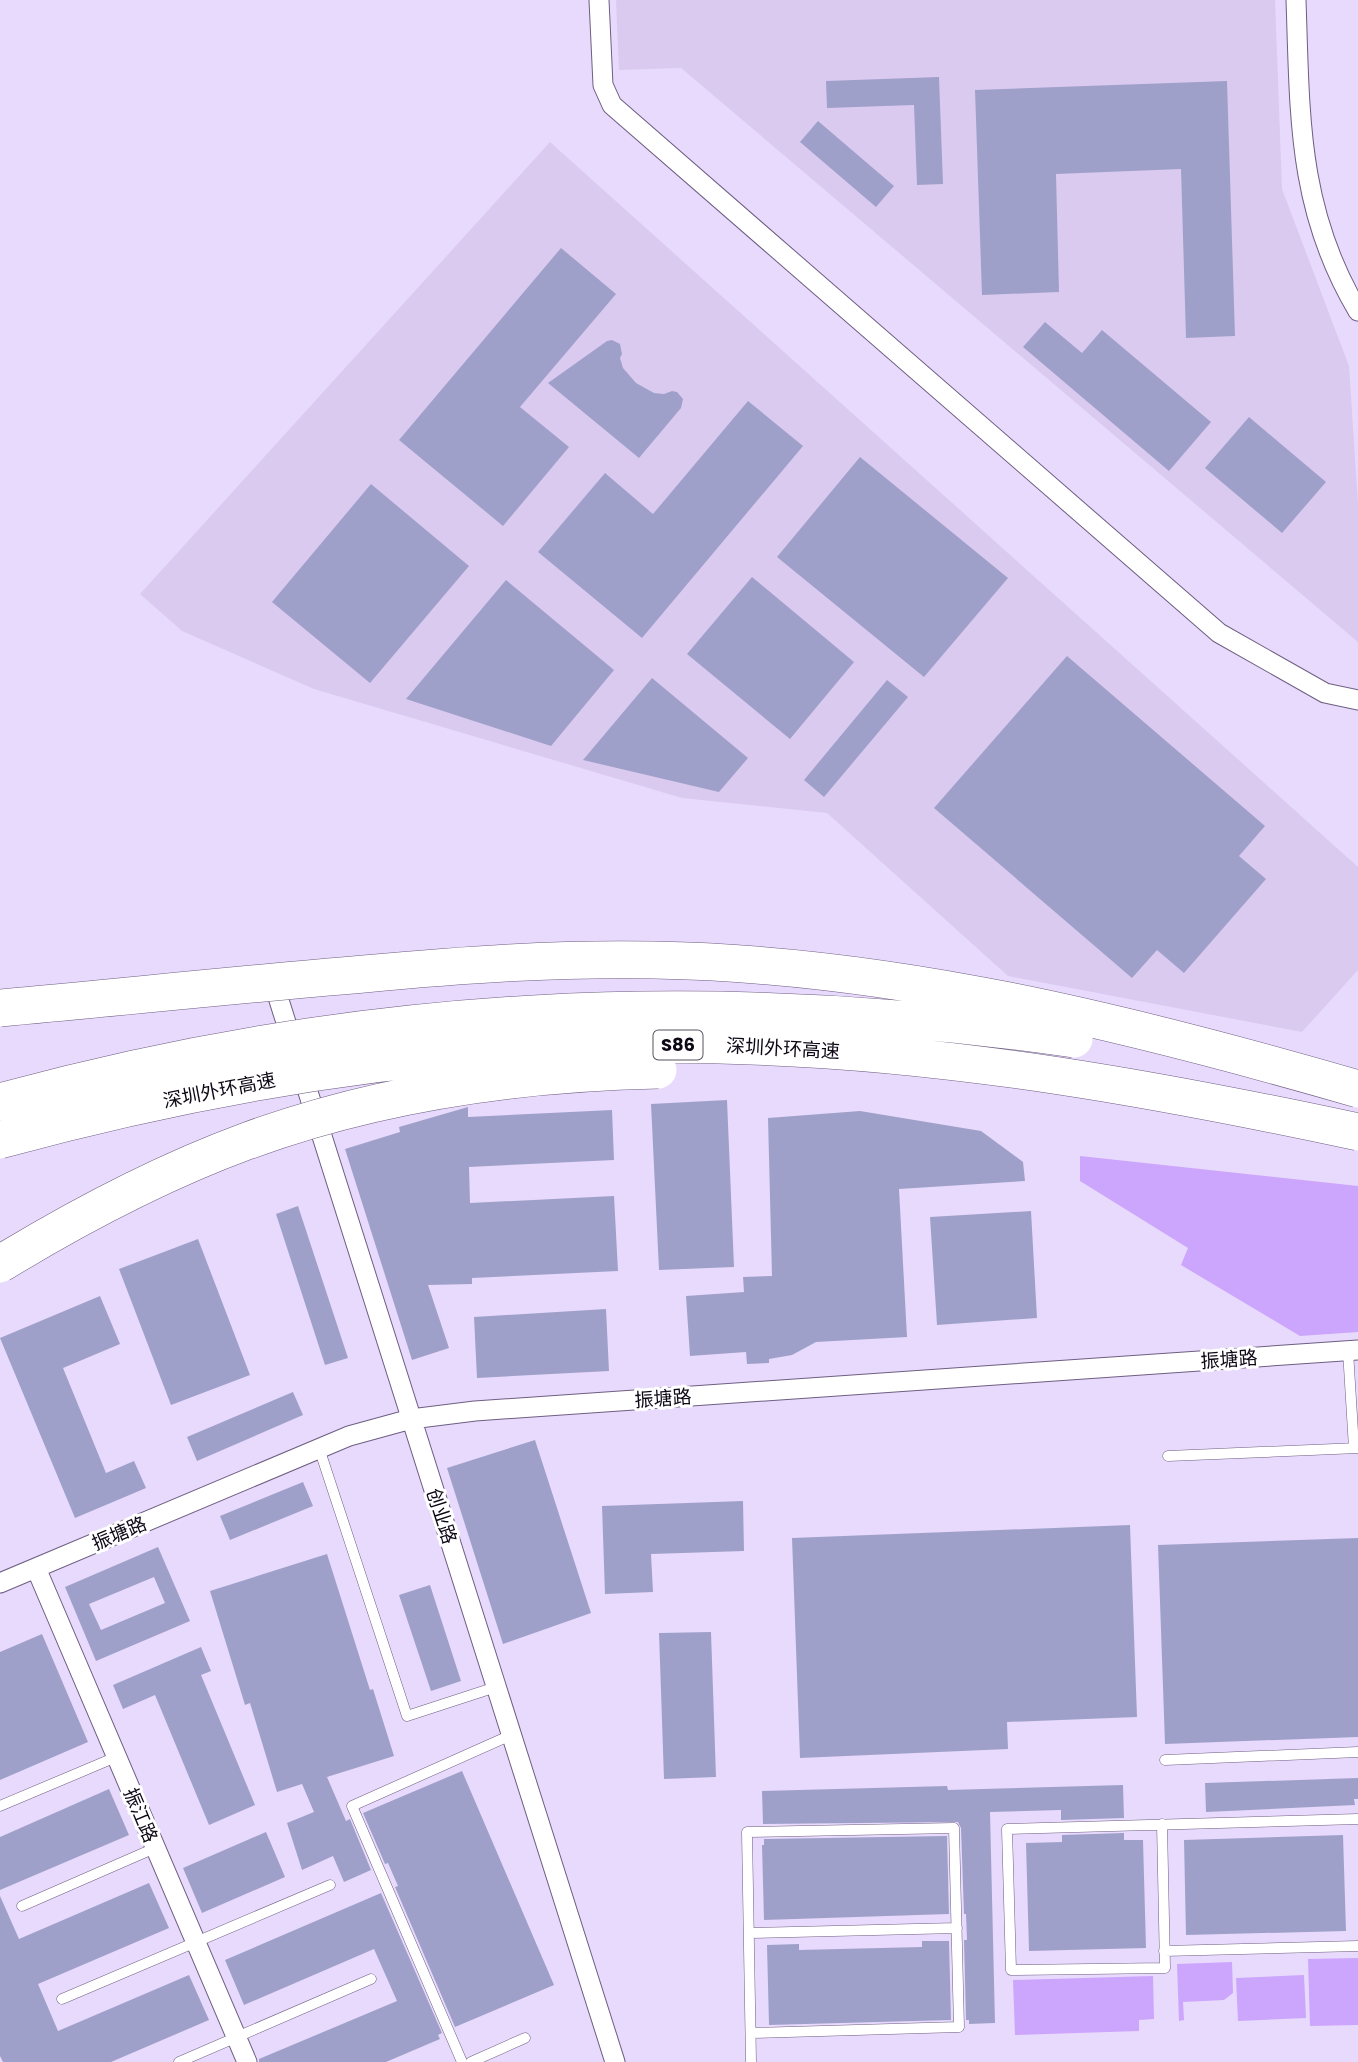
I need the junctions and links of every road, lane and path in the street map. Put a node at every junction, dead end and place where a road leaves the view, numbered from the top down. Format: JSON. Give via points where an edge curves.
{"nodes":[{"id":1,"x":599,"y":0,"type":"edge"},
{"id":2,"x":1296,"y":0,"type":"edge"},
{"id":3,"x":1358,"y":311,"type":"edge"},
{"id":4,"x":1358,"y":700,"type":"edge"},
{"id":5,"x":270,"y":971,"type":"dead end"},
{"id":6,"x":0,"y":1008,"type":"edge"},
{"id":7,"x":1062,"y":1075,"type":"junction"},
{"id":8,"x":1358,"y":1090,"type":"edge"},
{"id":9,"x":0,"y":1102,"type":"edge"},
{"id":10,"x":1358,"y":1132,"type":"edge"},
{"id":11,"x":0,"y":1140,"type":"edge"},
{"id":12,"x":0,"y":1264,"type":"edge"},
{"id":13,"x":1353,"y":1351,"type":"edge"},
{"id":14,"x":411,"y":1419,"type":"junction"},
{"id":15,"x":319,"y":1448,"type":"junction"},
{"id":16,"x":1356,"y":1448,"type":"edge"},
{"id":17,"x":1168,"y":1456,"type":"dead end"},
{"id":18,"x":36,"y":1568,"type":"junction"},
{"id":19,"x":0,"y":1583,"type":"edge"},
{"id":20,"x":496,"y":1686,"type":"junction"},
{"id":21,"x":511,"y":1735,"type":"junction"},
{"id":22,"x":1358,"y":1752,"type":"edge"},
{"id":23,"x":116,"y":1757,"type":"junction"},
{"id":24,"x":1165,"y":1759,"type":"dead end"},
{"id":25,"x":0,"y":1806,"type":"edge"},
{"id":26,"x":1358,"y":1819,"type":"edge"},
{"id":27,"x":1161,"y":1824,"type":"junction"},
{"id":28,"x":155,"y":1848,"type":"junction"},
{"id":29,"x":330,"y":1885,"type":"dead end"},
{"id":30,"x":22,"y":1906,"type":"dead end"},
{"id":31,"x":957,"y":1928,"type":"junction"},
{"id":32,"x":749,"y":1933,"type":"junction"},
{"id":33,"x":195,"y":1942,"type":"junction"},
{"id":34,"x":1358,"y":1946,"type":"edge"},
{"id":35,"x":1164,"y":1951,"type":"junction"},
{"id":36,"x":371,"y":1979,"type":"dead end"},
{"id":37,"x":62,"y":1999,"type":"dead end"},
{"id":38,"x":751,"y":2033,"type":"junction"},
{"id":39,"x":236,"y":2037,"type":"junction"},
{"id":40,"x":525,"y":2038,"type":"dead end"},
{"id":41,"x":179,"y":2062,"type":"edge"},
{"id":42,"x":247,"y":2062,"type":"edge"},
{"id":43,"x":462,"y":2062,"type":"edge"},
{"id":44,"x":471,"y":2062,"type":"edge"},
{"id":45,"x":615,"y":2062,"type":"edge"},
{"id":46,"x":751,"y":2062,"type":"edge"}],
"edges":[{"from":1,"to":4,"type":"street","via":[[603,85],[612,105],[1219,633],[1325,693]]},
{"from":2,"to":3,"type":"street","via":[[1301,142],[1308,187],[1327,248]]},
{"from":5,"to":14,"type":"street","name":"创业路"},
{"from":6,"to":8,"type":"highway","bridge":true,"via":[[498,963],[733,963],[848,975],[997,1000],[1220,1049]]},
{"from":7,"to":10,"type":"highway","name":"深圳外环高速","number":"S86","bridge":true},
{"from":7,"to":11,"type":"highway","name":"深圳外环高速","number":"S86","bridge":true,"via":[[801,1048],[537,1049],[273,1079],[154,1102]]},
{"from":7,"to":12,"type":"highway","bridge":true,"via":[[654,1070],[447,1089],[346,1111],[224,1150],[107,1203]]},
{"from":8,"to":9,"type":"highway","name":"深圳外环高速","number":"S86","bridge":true,"via":[[1142,1050],[975,1026],[802,1011],[687,1008],[518,1013],[323,1034],[174,1059]]},
{"from":13,"to":14,"type":"street","name":"振塘路","via":[[475,1410]]},
{"from":13,"to":16,"type":"lane"},
{"from":14,"to":15,"type":"street","name":"振塘路"},
{"from":14,"to":20,"type":"street","name":"创业路"},
{"from":15,"to":18,"type":"street","name":"振塘路"},
{"from":15,"to":20,"type":"lane","via":[[407,1716]]},
{"from":16,"to":17,"type":"lane"},
{"from":18,"to":19,"type":"street","name":"振塘路"},
{"from":18,"to":23,"type":"street","name":"振江路"},
{"from":20,"to":21,"type":"street","name":"创业路"},
{"from":21,"to":43,"type":"lane","via":[[352,1806]]},
{"from":21,"to":45,"type":"street","name":"创业路"},
{"from":22,"to":24,"type":"lane"},
{"from":23,"to":25,"type":"lane"},
{"from":23,"to":28,"type":"street","name":"振江路"},
{"from":26,"to":27,"type":"lane"},
{"from":27,"to":35,"type":"lane"},
{"from":27,"to":35,"type":"lane","via":[[1007,1829],[1011,1970],[1165,1968]]},
{"from":28,"to":30,"type":"lane"},
{"from":28,"to":33,"type":"street","name":"振江路"},
{"from":29,"to":33,"type":"lane"},
{"from":31,"to":32,"type":"lane"},
{"from":31,"to":32,"type":"lane","via":[[954,1828],[774,1831],[747,1832]]},
{"from":31,"to":38,"type":"lane","via":[[959,2027]]},
{"from":32,"to":38,"type":"lane"},
{"from":33,"to":37,"type":"lane"},
{"from":33,"to":39,"type":"street","name":"振江路"},
{"from":34,"to":35,"type":"lane"},
{"from":36,"to":39,"type":"lane"},
{"from":38,"to":46,"type":"lane"},
{"from":39,"to":41,"type":"lane"},
{"from":39,"to":42,"type":"street","name":"振江路"},
{"from":40,"to":44,"type":"lane"}]}
